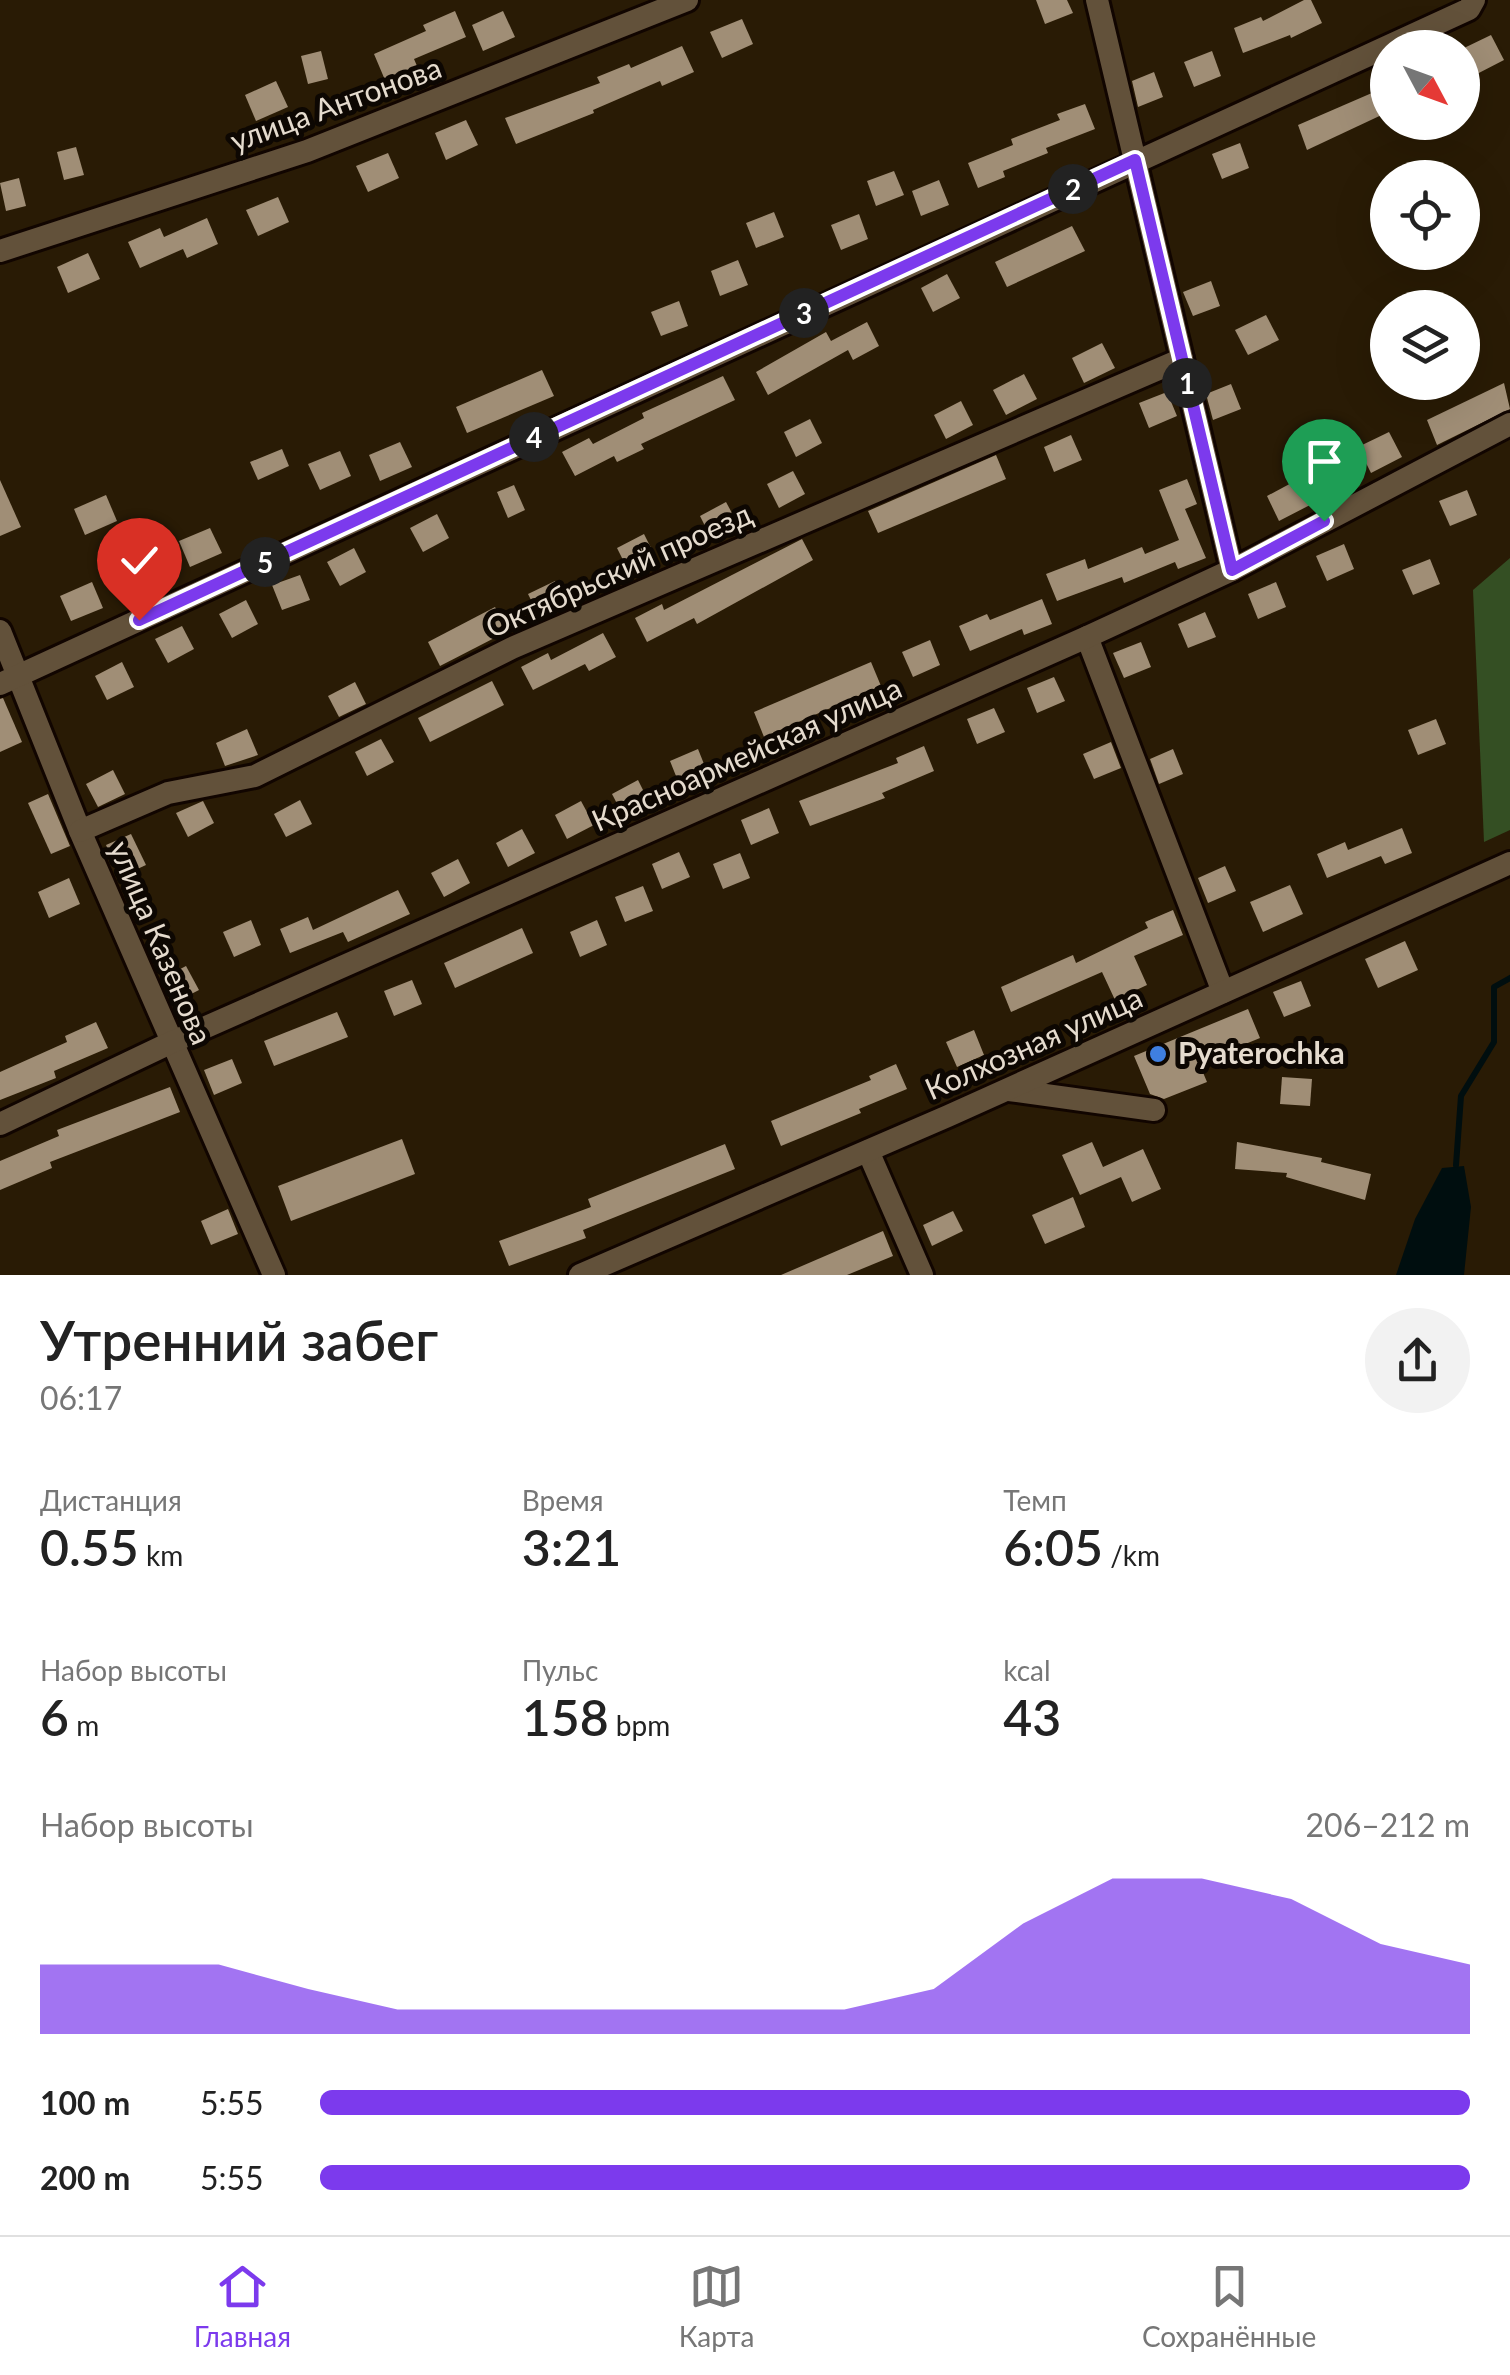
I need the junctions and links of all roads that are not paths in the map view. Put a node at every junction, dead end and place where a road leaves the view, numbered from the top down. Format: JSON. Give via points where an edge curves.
{"nodes":[{"id":1,"x":687,"y":0,"type":"edge"},
{"id":2,"x":1097,"y":0,"type":"edge"},
{"id":3,"x":1474,"y":0,"type":"edge"},
{"id":4,"x":1135,"y":160,"type":"junction"},
{"id":5,"x":0,"y":251,"type":"edge"},
{"id":6,"x":1182,"y":359,"type":"junction"},
{"id":7,"x":1510,"y":424,"type":"edge"},
{"id":8,"x":1232,"y":570,"type":"junction"},
{"id":9,"x":0,"y":631,"type":"edge"},
{"id":10,"x":1087,"y":637,"type":"junction"},
{"id":11,"x":7,"y":681,"type":"edge"},
{"id":12,"x":80,"y":831,"type":"junction"},
{"id":13,"x":1510,"y":863,"type":"edge"},
{"id":14,"x":1223,"y":992,"type":"junction"},
{"id":15,"x":170,"y":1042,"type":"junction"},
{"id":16,"x":1007,"y":1090,"type":"junction"},
{"id":17,"x":1154,"y":1110,"type":"dead end"},
{"id":18,"x":0,"y":1124,"type":"edge"},
{"id":19,"x":868,"y":1151,"type":"junction"},
{"id":20,"x":274,"y":1275,"type":"edge"},
{"id":21,"x":580,"y":1275,"type":"edge"},
{"id":22,"x":922,"y":1275,"type":"edge"}],
"edges":[{"from":1,"to":5,"type":"street","name":"улица Антонова","via":[[307,151]]},
{"from":2,"to":4,"type":"street"},
{"from":3,"to":4,"type":"street","via":[[1469,9]]},
{"from":4,"to":6,"type":"street"},
{"from":4,"to":11,"type":"street"},
{"from":6,"to":8,"type":"street"},
{"from":6,"to":12,"type":"street","name":"Октябрьский проезд","via":[[512,648],[256,776],[168,793]]},
{"from":7,"to":8,"type":"street","name":"Красноармейская улица"},
{"from":8,"to":10,"type":"street","name":"Красноармейская улица"},
{"from":9,"to":11,"type":"street","name":"улица Казенова"},
{"from":10,"to":14,"type":"street"},
{"from":10,"to":15,"type":"street","name":"Красноармейская улица"},
{"from":11,"to":12,"type":"street","name":"улица Казенова"},
{"from":12,"to":15,"type":"street","name":"улица Казенова"},
{"from":13,"to":14,"type":"street","name":"Колхозная улица"},
{"from":14,"to":16,"type":"street","name":"Колхозная улица"},
{"from":15,"to":18,"type":"street","name":"Красноармейская улица"},
{"from":15,"to":20,"type":"street","name":"улица Казенова"},
{"from":16,"to":17,"type":"street"},
{"from":16,"to":19,"type":"street","name":"Колхозная улица"},
{"from":19,"to":21,"type":"street","name":"Колхозная улица"},
{"from":19,"to":22,"type":"street"}]}
